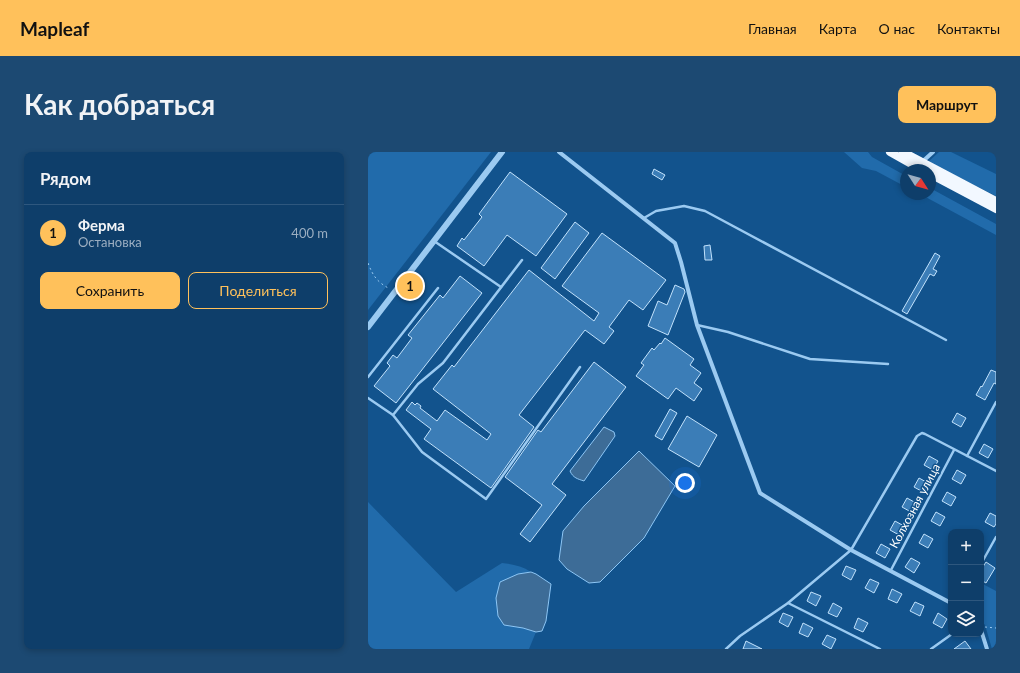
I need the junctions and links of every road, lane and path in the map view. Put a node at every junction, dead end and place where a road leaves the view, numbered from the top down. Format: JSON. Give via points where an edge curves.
{"nodes":[{"id":1,"x":502,"y":152,"type":"edge"},
{"id":2,"x":559,"y":152,"type":"edge"},
{"id":3,"x":890,"y":152,"type":"edge"},
{"id":4,"x":903,"y":152,"type":"edge"},
{"id":5,"x":933,"y":152,"type":"edge"},
{"id":6,"x":917,"y":164,"type":"edge"},
{"id":7,"x":919,"y":164,"type":"edge"},
{"id":8,"x":924,"y":164,"type":"edge"},
{"id":9,"x":936,"y":173,"type":"edge"},
{"id":10,"x":936,"y":177,"type":"edge"},
{"id":11,"x":996,"y":201,"type":"edge"},
{"id":12,"x":996,"y":209,"type":"edge"},
{"id":13,"x":644,"y":218,"type":"junction"},
{"id":14,"x":434,"y":241,"type":"junction"},
{"id":15,"x":522,"y":260,"type":"dead end"},
{"id":16,"x":368,"y":263,"type":"edge"},
{"id":17,"x":501,"y":287,"type":"junction"},
{"id":18,"x":438,"y":288,"type":"dead end"},
{"id":19,"x":394,"y":292,"type":"junction"},
{"id":20,"x":697,"y":325,"type":"junction"},
{"id":21,"x":368,"y":327,"type":"edge"},
{"id":22,"x":946,"y":340,"type":"dead end"},
{"id":23,"x":888,"y":364,"type":"dead end"},
{"id":24,"x":580,"y":367,"type":"dead end"},
{"id":25,"x":368,"y":377,"type":"edge"},
{"id":26,"x":368,"y":398,"type":"edge"},
{"id":27,"x":996,"y":402,"type":"edge"},
{"id":28,"x":393,"y":415,"type":"junction"},
{"id":29,"x":954,"y":450,"type":"junction"},
{"id":30,"x":967,"y":456,"type":"junction"},
{"id":31,"x":996,"y":471,"type":"edge"},
{"id":32,"x":996,"y":537,"type":"edge"},
{"id":33,"x":851,"y":550,"type":"junction"},
{"id":34,"x":984,"y":559,"type":"edge"},
{"id":35,"x":891,"y":570,"type":"junction"},
{"id":36,"x":948,"y":601,"type":"edge"},
{"id":37,"x":788,"y":603,"type":"junction"},
{"id":38,"x":984,"y":628,"type":"edge"},
{"id":39,"x":996,"y":628,"type":"edge"},
{"id":40,"x":948,"y":637,"type":"edge"},
{"id":41,"x":984,"y":637,"type":"edge"},
{"id":42,"x":726,"y":649,"type":"edge"},
{"id":43,"x":880,"y":649,"type":"edge"},
{"id":44,"x":931,"y":649,"type":"edge"},
{"id":45,"x":987,"y":649,"type":"edge"}],
"edges":[{"from":1,"to":14,"type":"street"},
{"from":2,"to":13,"type":"street"},
{"from":3,"to":6,"type":"highway"},
{"from":4,"to":7,"type":"highway"},
{"from":5,"to":8,"type":"street"},
{"from":9,"to":11,"type":"highway"},
{"from":10,"to":12,"type":"highway"},
{"from":13,"to":20,"type":"street","via":[[675,243]]},
{"from":13,"to":22,"type":"lane","via":[[656,211],[684,206],[705,210]]},
{"from":14,"to":17,"type":"lane"},
{"from":14,"to":19,"type":"street"},
{"from":15,"to":17,"type":"lane"},
{"from":16,"to":19,"type":"path","via":[[381,284]]},
{"from":17,"to":28,"type":"lane","via":[[443,363],[418,384]]},
{"from":18,"to":25,"type":"lane"},
{"from":19,"to":21,"type":"street"},
{"from":20,"to":23,"type":"lane","via":[[728,332],[810,359]]},
{"from":20,"to":33,"type":"street","via":[[760,493]]},
{"from":24,"to":28,"type":"lane","via":[[486,500],[422,452]]},
{"from":26,"to":28,"type":"lane"},
{"from":27,"to":30,"type":"lane"},
{"from":29,"to":30,"type":"lane"},
{"from":29,"to":33,"type":"lane","via":[[925,434],[917,436]]},
{"from":29,"to":35,"type":"lane","name":"Колхозная улица"},
{"from":30,"to":31,"type":"lane"},
{"from":32,"to":34,"type":"lane"},
{"from":33,"to":35,"type":"street"},
{"from":33,"to":37,"type":"lane"},
{"from":35,"to":36,"type":"street"},
{"from":37,"to":42,"type":"lane","via":[[740,636]]},
{"from":37,"to":43,"type":"lane"},
{"from":38,"to":39,"type":"path"},
{"from":40,"to":44,"type":"lane"},
{"from":41,"to":45,"type":"street"}]}
